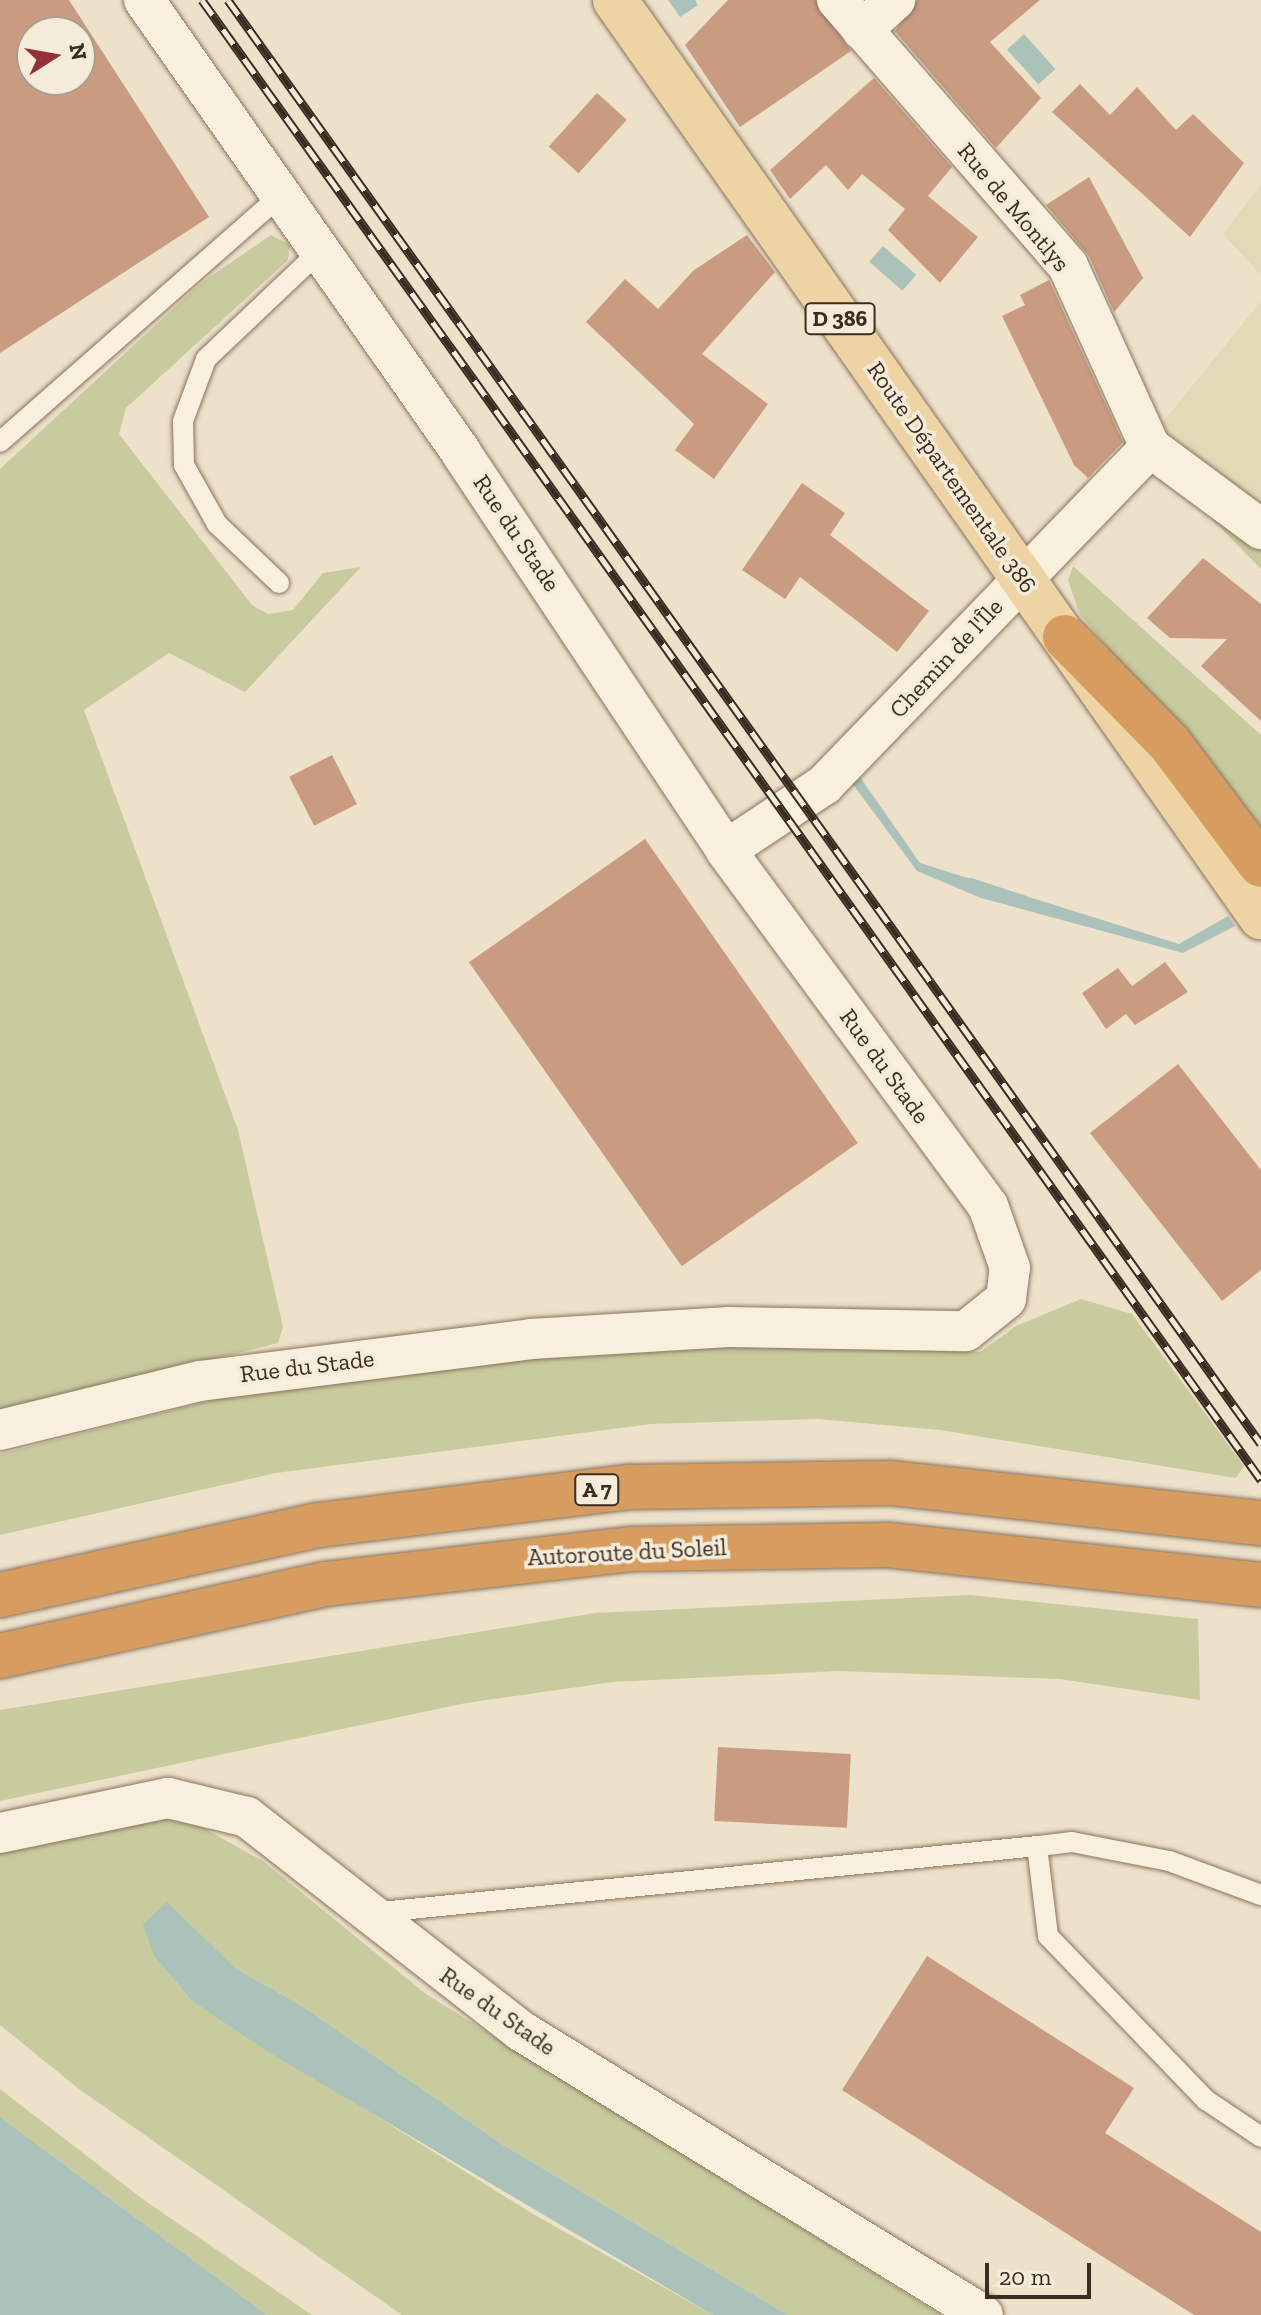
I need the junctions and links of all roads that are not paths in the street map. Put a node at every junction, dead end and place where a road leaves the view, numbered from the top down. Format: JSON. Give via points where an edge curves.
{"nodes":[{"id":1,"x":144,"y":0,"type":"edge"},
{"id":2,"x":615,"y":0,"type":"edge"},
{"id":3,"x":837,"y":0,"type":"edge"},
{"id":4,"x":895,"y":0,"type":"edge"},
{"id":5,"x":862,"y":30,"type":"junction"},
{"id":6,"x":281,"y":195,"type":"junction"},
{"id":7,"x":320,"y":251,"type":"junction"},
{"id":8,"x":0,"y":442,"type":"edge"},
{"id":9,"x":1150,"y":447,"type":"junction"},
{"id":10,"x":1261,"y":529,"type":"edge"},
{"id":11,"x":1023,"y":577,"type":"junction"},
{"id":12,"x":279,"y":583,"type":"dead end"},
{"id":13,"x":1065,"y":637,"type":"junction"},
{"id":14,"x":726,"y":850,"type":"junction"},
{"id":15,"x":1261,"y":865,"type":"edge"},
{"id":16,"x":1261,"y":917,"type":"edge"},
{"id":17,"x":0,"y":1430,"type":"edge"},
{"id":18,"x":1261,"y":1523,"type":"edge"},
{"id":19,"x":1257,"y":1585,"type":"edge"},
{"id":20,"x":0,"y":1595,"type":"edge"},
{"id":21,"x":0,"y":1656,"type":"edge"},
{"id":22,"x":0,"y":1833,"type":"edge"},
{"id":23,"x":1037,"y":1846,"type":"junction"},
{"id":24,"x":1261,"y":1895,"type":"edge"},
{"id":25,"x":371,"y":1913,"type":"junction"},
{"id":26,"x":1261,"y":2137,"type":"edge"},
{"id":27,"x":983,"y":2315,"type":"edge"}],
"edges":[{"from":1,"to":6,"type":"street","name":"Rue du Stade"},
{"from":2,"to":11,"type":"main road","name":"Route Départementale 386","number":"D 386"},
{"from":3,"to":5,"type":"street","name":"Rue de Montlys"},
{"from":4,"to":5,"type":"street"},
{"from":5,"to":9,"type":"street","name":"Rue de Montlys","via":[[1068,266]]},
{"from":6,"to":7,"type":"street","name":"Rue du Stade"},
{"from":6,"to":8,"type":"lane"},
{"from":7,"to":12,"type":"lane","via":[[206,359],[183,421],[184,465],[217,524]]},
{"from":7,"to":14,"type":"street","name":"Rue du Stade"},
{"from":9,"to":10,"type":"street","name":"Rue de Montlys"},
{"from":9,"to":11,"type":"street","name":"Chemin de l'Île"},
{"from":11,"to":13,"type":"main road","name":"Route Départementale 386","number":"D 386"},
{"from":11,"to":14,"type":"street","name":"Chemin de l'Île","via":[[824,785]]},
{"from":13,"to":15,"type":"highway","via":[[1170,744]]},
{"from":13,"to":16,"type":"main road","name":"Route Départementale 386","number":"D 386"},
{"from":14,"to":17,"type":"street","name":"Rue du Stade","via":[[988,1206],[1010,1268],[1006,1299],[990,1317],[966,1331],[937,1334],[729,1327],[531,1339],[200,1381]]},
{"from":18,"to":20,"type":"highway","number":"A 7","via":[[1201,1512],[891,1483],[630,1487],[319,1525]]},
{"from":19,"to":21,"type":"highway","name":"Autoroute du Soleil","via":[[888,1545],[633,1549],[325,1584]]},
{"from":22,"to":25,"type":"street","name":"Rue du Stade","via":[[118,1804],[168,1798],[216,1804],[278,1835]]},
{"from":23,"to":24,"type":"lane","via":[[1072,1842],[1169,1861]]},
{"from":23,"to":25,"type":"lane"},
{"from":23,"to":26,"type":"lane","via":[[1048,1936],[1206,2100]]},
{"from":25,"to":27,"type":"street","name":"Rue du Stade","via":[[521,2031]]}]}
